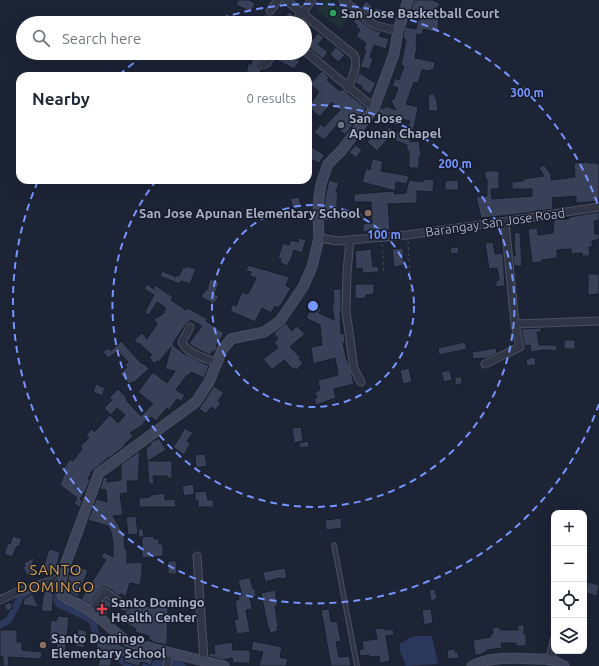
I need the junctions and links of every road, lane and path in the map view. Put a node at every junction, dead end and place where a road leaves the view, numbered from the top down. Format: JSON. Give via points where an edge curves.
{"nodes":[{"id":1,"x":278,"y":0,"type":"edge"},
{"id":2,"x":286,"y":0,"type":"edge"},
{"id":3,"x":312,"y":0,"type":"edge"},
{"id":4,"x":343,"y":0,"type":"edge"},
{"id":5,"x":408,"y":0,"type":"edge"},
{"id":6,"x":270,"y":11,"type":"dead end"},
{"id":7,"x":302,"y":13,"type":"junction"},
{"id":8,"x":300,"y":16,"type":"edge"},
{"id":9,"x":306,"y":16,"type":"edge"},
{"id":10,"x":312,"y":21,"type":"edge"},
{"id":11,"x":398,"y":31,"type":"junction"},
{"id":12,"x":312,"y":57,"type":"edge"},
{"id":13,"x":269,"y":60,"type":"edge"},
{"id":14,"x":263,"y":65,"type":"dead end"},
{"id":15,"x":348,"y":88,"type":"junction"},
{"id":16,"x":374,"y":108,"type":"junction"},
{"id":17,"x":599,"y":207,"type":"edge"},
{"id":18,"x":359,"y":216,"type":"dead end"},
{"id":19,"x":318,"y":217,"type":"junction"},
{"id":20,"x":505,"y":222,"type":"junction"},
{"id":21,"x":407,"y":235,"type":"junction"},
{"id":22,"x":382,"y":237,"type":"junction"},
{"id":23,"x":319,"y":238,"type":"junction"},
{"id":24,"x":350,"y":240,"type":"junction"},
{"id":25,"x":384,"y":273,"type":"dead end"},
{"id":26,"x":411,"y":294,"type":"dead end"},
{"id":27,"x":599,"y":322,"type":"edge"},
{"id":28,"x":515,"y":324,"type":"junction"},
{"id":29,"x":190,"y":327,"type":"dead end"},
{"id":30,"x":217,"y":363,"type":"junction"},
{"id":31,"x":485,"y":364,"type":"dead end"},
{"id":32,"x":360,"y":382,"type":"dead end"},
{"id":33,"x":334,"y":545,"type":"dead end"},
{"id":34,"x":197,"y":556,"type":"dead end"},
{"id":35,"x":63,"y":577,"type":"junction"},
{"id":36,"x":0,"y":600,"type":"edge"},
{"id":37,"x":125,"y":606,"type":"dead end"},
{"id":38,"x":91,"y":611,"type":"junction"},
{"id":39,"x":551,"y":654,"type":"edge"},
{"id":40,"x":168,"y":660,"type":"edge"},
{"id":41,"x":204,"y":660,"type":"junction"},
{"id":42,"x":550,"y":660,"type":"junction"},
{"id":43,"x":224,"y":666,"type":"edge"},
{"id":44,"x":357,"y":666,"type":"edge"},
{"id":45,"x":472,"y":666,"type":"edge"},
{"id":46,"x":564,"y":666,"type":"edge"}],
"edges":[{"from":1,"to":6,"type":"street"},
{"from":2,"to":7,"type":"street"},
{"from":3,"to":7,"type":"street"},
{"from":4,"to":11,"type":"street","via":[[374,25]]},
{"from":5,"to":11,"type":"street"},
{"from":7,"to":8,"type":"street"},
{"from":7,"to":9,"type":"street"},
{"from":10,"to":15,"type":"street","via":[[356,58]]},
{"from":11,"to":16,"type":"street","via":[[394,54]]},
{"from":12,"to":15,"type":"street"},
{"from":13,"to":14,"type":"street"},
{"from":15,"to":16,"type":"street"},
{"from":16,"to":19,"type":"street","via":[[328,164],[321,184]]},
{"from":17,"to":20,"type":"street","name":"Barangay San Jose Road"},
{"from":18,"to":19,"type":"lane"},
{"from":19,"to":23,"type":"street"},
{"from":20,"to":21,"type":"street","name":"Barangay San Jose Road"},
{"from":20,"to":28,"type":"street"},
{"from":21,"to":22,"type":"street","name":"Barangay San Jose Road"},
{"from":21,"to":26,"type":"path"},
{"from":22,"to":24,"type":"street","name":"Barangay San Jose Road"},
{"from":22,"to":25,"type":"path"},
{"from":23,"to":24,"type":"street","name":"Barangay San Jose Road"},
{"from":23,"to":30,"type":"street","via":[[306,280],[280,321],[264,332],[231,339],[222,350]]},
{"from":24,"to":32,"type":"street","via":[[346,311],[354,369]]},
{"from":27,"to":28,"type":"street"},
{"from":28,"to":31,"type":"street","via":[[520,347]]},
{"from":29,"to":30,"type":"street","via":[[182,342],[184,347]]},
{"from":30,"to":35,"type":"street","via":[[196,402],[99,473]]},
{"from":33,"to":44,"type":"lane"},
{"from":34,"to":41,"type":"street"},
{"from":35,"to":36,"type":"street"},
{"from":35,"to":38,"type":"street","via":[[60,585],[61,594]]},
{"from":37,"to":38,"type":"street","via":[[105,592]]},
{"from":38,"to":40,"type":"street","via":[[108,624],[121,639]]},
{"from":39,"to":42,"type":"street"},
{"from":40,"to":41,"type":"street"},
{"from":41,"to":43,"type":"street"},
{"from":42,"to":45,"type":"street","via":[[494,660],[479,662]]},
{"from":42,"to":46,"type":"street"}]}
